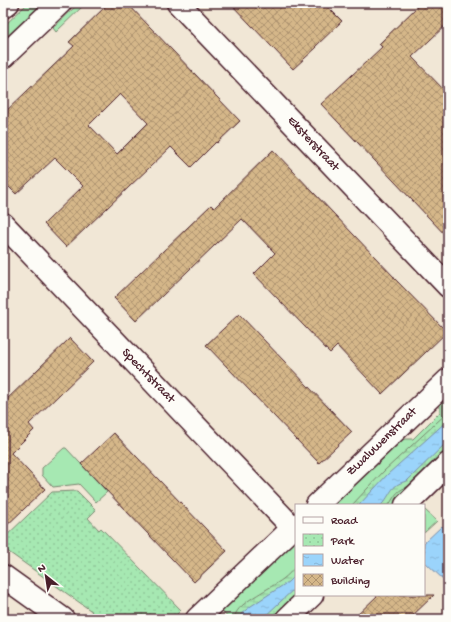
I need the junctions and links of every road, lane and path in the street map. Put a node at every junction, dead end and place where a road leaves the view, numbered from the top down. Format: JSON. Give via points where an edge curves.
{"nodes":[{"id":1,"x":8,"y":3,"type":"edge"},
{"id":2,"x":60,"y":3,"type":"edge"},
{"id":3,"x":178,"y":3,"type":"edge"},
{"id":4,"x":3,"y":7,"type":"edge"},
{"id":5,"x":3,"y":57,"type":"edge"},
{"id":6,"x":3,"y":224,"type":"edge"},
{"id":7,"x":448,"y":286,"type":"edge"},
{"id":8,"x":448,"y":380,"type":"edge"},
{"id":9,"x":448,"y":464,"type":"edge"},
{"id":10,"x":318,"y":504,"type":"edge"},
{"id":11,"x":407,"y":504,"type":"edge"},
{"id":12,"x":294,"y":526,"type":"edge"},
{"id":13,"x":3,"y":576,"type":"edge"},
{"id":14,"x":311,"y":596,"type":"edge"},
{"id":15,"x":63,"y":619,"type":"edge"},
{"id":16,"x":198,"y":619,"type":"edge"},
{"id":17,"x":287,"y":619,"type":"edge"}],
"edges":[{"from":1,"to":4,"type":"street"},
{"from":2,"to":5,"type":"street"},
{"from":3,"to":7,"type":"street","name":"Eksterstraat"},
{"from":6,"to":12,"type":"street","name":"Spechtstraat"},
{"from":8,"to":10,"type":"street","name":"Zwaluwenstraat"},
{"from":9,"to":11,"type":"street"},
{"from":12,"to":16,"type":"street"},
{"from":13,"to":15,"type":"street"},
{"from":14,"to":17,"type":"street"}]}
